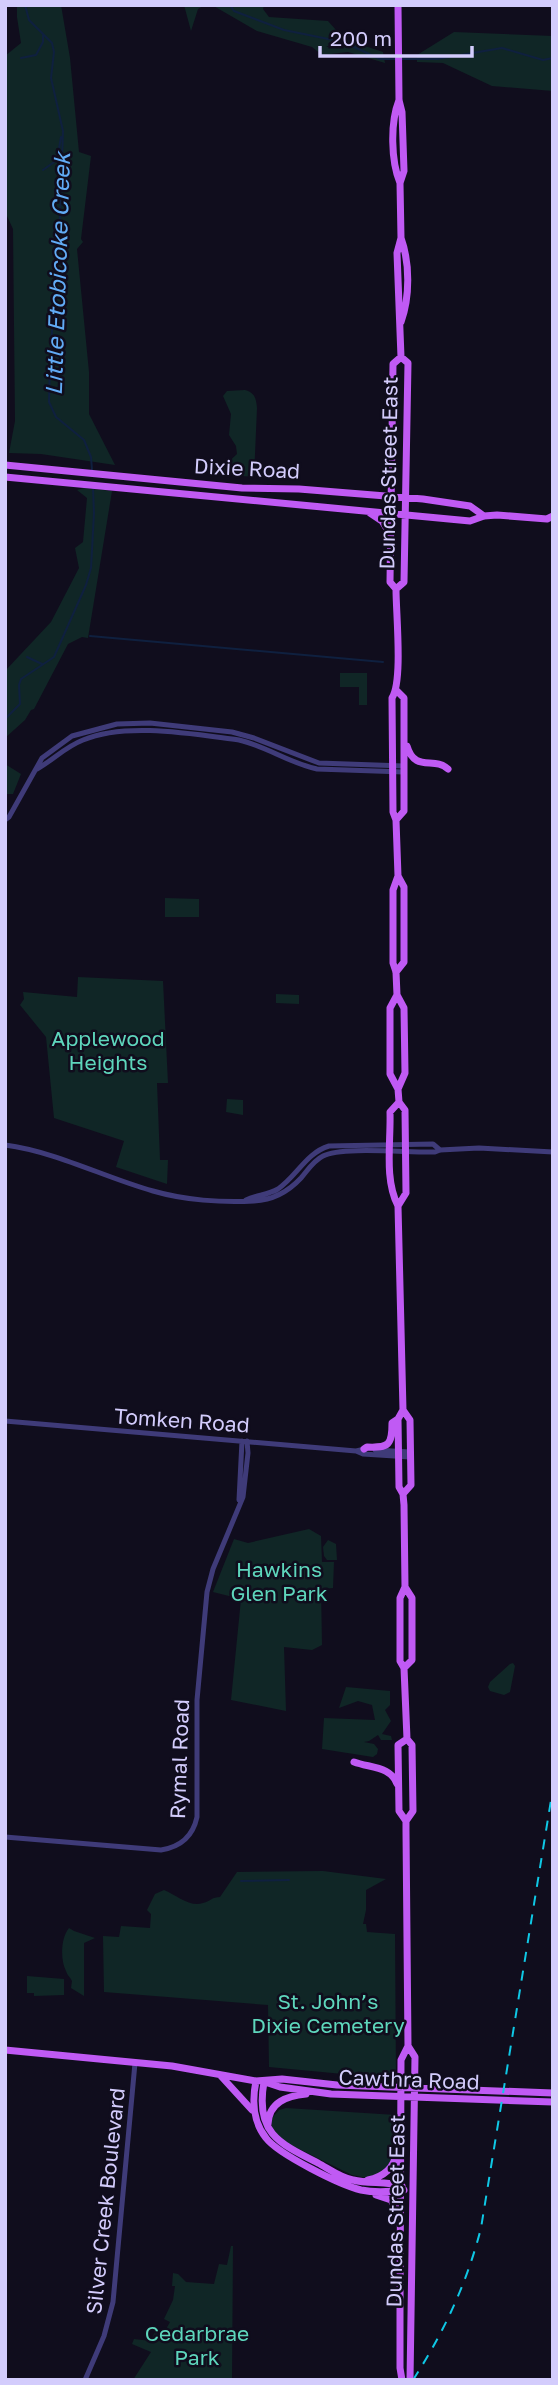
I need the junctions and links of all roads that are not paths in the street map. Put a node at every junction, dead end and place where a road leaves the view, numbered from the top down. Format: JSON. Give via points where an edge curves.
{"nodes":[{"id":1,"x":398,"y":5,"type":"edge"},
{"id":2,"x":401,"y":358,"type":"junction"},
{"id":3,"x":5,"y":464,"type":"edge"},
{"id":4,"x":5,"y":477,"type":"edge"},
{"id":5,"x":391,"y":480,"type":"junction"},
{"id":6,"x":406,"y":480,"type":"junction"},
{"id":7,"x":374,"y":495,"type":"junction"},
{"id":8,"x":391,"y":496,"type":"junction"},
{"id":9,"x":405,"y":498,"type":"junction"},
{"id":10,"x":424,"y":499,"type":"junction"},
{"id":11,"x":366,"y":511,"type":"junction"},
{"id":12,"x":391,"y":513,"type":"junction"},
{"id":13,"x":405,"y":515,"type":"junction"},
{"id":14,"x":423,"y":516,"type":"junction"},
{"id":15,"x":484,"y":516,"type":"junction"},
{"id":16,"x":551,"y":519,"type":"edge"},
{"id":17,"x":390,"y":536,"type":"junction"},
{"id":18,"x":405,"y":536,"type":"junction"},
{"id":19,"x":396,"y":589,"type":"junction"},
{"id":20,"x":397,"y":691,"type":"junction"},
{"id":21,"x":404,"y":732,"type":"junction"},
{"id":22,"x":392,"y":768,"type":"junction"},
{"id":23,"x":404,"y":769,"type":"junction"},
{"id":24,"x":448,"y":769,"type":"dead end"},
{"id":25,"x":5,"y":820,"type":"edge"},
{"id":26,"x":396,"y":820,"type":"junction"},
{"id":27,"x":397,"y":995,"type":"junction"},
{"id":28,"x":398,"y":1089,"type":"junction"},
{"id":29,"x":399,"y":1102,"type":"junction"},
{"id":30,"x":5,"y":1145,"type":"edge"},
{"id":31,"x":390,"y":1149,"type":"junction"},
{"id":32,"x":405,"y":1149,"type":"junction"},
{"id":33,"x":553,"y":1152,"type":"edge"},
{"id":34,"x":398,"y":1206,"type":"junction"},
{"id":35,"x":403,"y":1410,"type":"junction"},
{"id":36,"x":398,"y":1419,"type":"junction"},
{"id":37,"x":5,"y":1421,"type":"edge"},
{"id":38,"x":244,"y":1441,"type":"junction"},
{"id":39,"x":360,"y":1450,"type":"junction"},
{"id":40,"x":399,"y":1454,"type":"junction"},
{"id":41,"x":410,"y":1455,"type":"junction"},
{"id":42,"x":403,"y":1494,"type":"junction"},
{"id":43,"x":407,"y":1739,"type":"junction"},
{"id":44,"x":354,"y":1762,"type":"dead end"},
{"id":45,"x":399,"y":1796,"type":"junction"},
{"id":46,"x":405,"y":1821,"type":"junction"},
{"id":47,"x":5,"y":1837,"type":"edge"},
{"id":48,"x":408,"y":2046,"type":"junction"},
{"id":49,"x":5,"y":2050,"type":"edge"},
{"id":50,"x":135,"y":2063,"type":"junction"},
{"id":51,"x":220,"y":2074,"type":"junction"},
{"id":52,"x":260,"y":2081,"type":"junction"},
{"id":53,"x":318,"y":2093,"type":"junction"},
{"id":54,"x":553,"y":2093,"type":"edge"},
{"id":55,"x":553,"y":2102,"type":"edge"},
{"id":56,"x":257,"y":2118,"type":"junction"},
{"id":57,"x":401,"y":2127,"type":"junction"},
{"id":58,"x":268,"y":2128,"type":"junction"},
{"id":59,"x":361,"y":2185,"type":"junction"},
{"id":60,"x":400,"y":2188,"type":"junction"},
{"id":61,"x":413,"y":2190,"type":"junction"},
{"id":62,"x":400,"y":2237,"type":"junction"},
{"id":63,"x":85,"y":2380,"type":"edge"},
{"id":64,"x":402,"y":2380,"type":"edge"},
{"id":65,"x":410,"y":2380,"type":"edge"}],
"edges":[{"from":1,"to":2,"type":"main road","name":"Dundas Street East","via":[[400,71],[394,139],[407,284]]},
{"from":2,"to":5,"type":"main road","name":"Dundas Street East","via":[[393,364]]},
{"from":2,"to":6,"type":"main road","name":"Dundas Street East","via":[[408,363]]},
{"from":3,"to":7,"type":"main road","name":"Dixie Road","via":[[242,488]]},
{"from":4,"to":11,"type":"main road","name":"Dixie Road"},
{"from":5,"to":7,"type":"main road"},
{"from":5,"to":8,"type":"main road","name":"Dundas Street East"},
{"from":6,"to":9,"type":"main road","name":"Dundas Street East"},
{"from":6,"to":10,"type":"main road"},
{"from":7,"to":8,"type":"main road","name":"Dixie Road"},
{"from":8,"to":9,"type":"main road","name":"Dixie Road"},
{"from":8,"to":12,"type":"main road","name":"Dundas Street East"},
{"from":9,"to":10,"type":"main road","name":"Dixie Road"},
{"from":9,"to":13,"type":"main road","name":"Dundas Street East"},
{"from":10,"to":15,"type":"main road","name":"Dixie Road","via":[[470,506]]},
{"from":11,"to":12,"type":"main road","name":"Dixie Road"},
{"from":11,"to":17,"type":"main road","via":[[382,521]]},
{"from":12,"to":13,"type":"main road","name":"Dixie Road"},
{"from":12,"to":17,"type":"main road","name":"Dundas Street East"},
{"from":13,"to":14,"type":"main road","name":"Dixie Road"},
{"from":13,"to":18,"type":"main road","name":"Dundas Street East"},
{"from":14,"to":15,"type":"main road","name":"Dixie Road","via":[[470,521]]},
{"from":14,"to":18,"type":"main road"},
{"from":15,"to":16,"type":"main road","name":"Dixie Road"},
{"from":17,"to":19,"type":"main road","name":"Dundas Street East","via":[[390,582]]},
{"from":18,"to":19,"type":"main road","name":"Dundas Street East","via":[[404,582]]},
{"from":19,"to":20,"type":"main road","name":"Dundas Street East"},
{"from":20,"to":21,"type":"main road","name":"Dundas Street East","via":[[404,698]]},
{"from":20,"to":22,"type":"main road","name":"Dundas Street East","via":[[392,698]]},
{"from":21,"to":23,"type":"main road","name":"Dundas Street East"},
{"from":21,"to":24,"type":"main road","via":[[415,759]]},
{"from":22,"to":23,"type":"street"},
{"from":22,"to":25,"type":"street","via":[[317,769],[239,740],[132,730],[103,733],[81,741],[37,769]]},
{"from":22,"to":26,"type":"main road","name":"Dundas Street East"},
{"from":23,"to":26,"type":"main road","name":"Dundas Street East","via":[[404,811]]},
{"from":26,"to":27,"type":"main road","name":"Dundas Street East","via":[[398,876],[404,887],[404,962],[396,972]]},
{"from":27,"to":28,"type":"main road","name":"Dundas Street East","via":[[404,1008],[405,1073]]},
{"from":27,"to":28,"type":"main road","name":"Dundas Street East","via":[[390,1007],[390,1074]]},
{"from":28,"to":29,"type":"main road","name":"Dundas Street East"},
{"from":29,"to":31,"type":"main road","name":"Dundas Street East","via":[[390,1112]]},
{"from":29,"to":32,"type":"main road","name":"Dundas Street East","via":[[404,1110]]},
{"from":30,"to":31,"type":"street","via":[[53,1156],[168,1195],[246,1200],[276,1190],[322,1148]]},
{"from":31,"to":32,"type":"street"},
{"from":31,"to":34,"type":"main road","name":"Dundas Street East","via":[[391,1193]]},
{"from":32,"to":33,"type":"street"},
{"from":32,"to":34,"type":"main road","name":"Dundas Street East","via":[[406,1193]]},
{"from":34,"to":35,"type":"main road","name":"Dundas Street East"},
{"from":35,"to":36,"type":"main road"},
{"from":35,"to":41,"type":"main road","name":"Dundas Street East","via":[[410,1420]]},
{"from":36,"to":39,"type":"main road","via":[[392,1423],[388,1444]]},
{"from":36,"to":40,"type":"main road","name":"Dundas Street East"},
{"from":37,"to":38,"type":"street","name":"Tomken Road"},
{"from":38,"to":39,"type":"street","name":"Tomken Road"},
{"from":38,"to":47,"type":"street","name":"Rymal Road","via":[[240,1501],[207,1592],[197,1700],[197,1817],[189,1836],[161,1850]]},
{"from":39,"to":40,"type":"street","name":"Tomken Road"},
{"from":40,"to":41,"type":"street","name":"Tomken Road"},
{"from":40,"to":42,"type":"main road","name":"Dundas Street East"},
{"from":41,"to":42,"type":"main road","name":"Dundas Street East","via":[[411,1485]]},
{"from":42,"to":43,"type":"main road","name":"Dundas Street East","via":[[405,1587],[412,1598],[412,1661],[404,1668]]},
{"from":43,"to":45,"type":"main road","name":"Dundas Street East","via":[[398,1745]]},
{"from":43,"to":46,"type":"main road","name":"Dundas Street East","via":[[412,1745],[413,1811]]},
{"from":44,"to":45,"type":"main road","via":[[388,1771]]},
{"from":45,"to":46,"type":"main road","name":"Dundas Street East","via":[[399,1811]]},
{"from":46,"to":48,"type":"main road","name":"Dundas Street East"},
{"from":48,"to":57,"type":"main road","name":"Dundas Street East","via":[[401,2060]]},
{"from":48,"to":61,"type":"main road","name":"Dundas Street East","via":[[415,2057]]},
{"from":49,"to":50,"type":"main road","name":"Cawthra Road"},
{"from":50,"to":51,"type":"main road","name":"Cawthra Road"},
{"from":50,"to":63,"type":"street","name":"Silver Creek Boulevard","via":[[113,2302]]},
{"from":51,"to":52,"type":"main road","name":"Cawthra Road"},
{"from":51,"to":56,"type":"main road"},
{"from":52,"to":53,"type":"main road","name":"Cawthra Road"},
{"from":52,"to":54,"type":"main road","name":"Cawthra Road"},
{"from":52,"to":56,"type":"main road","via":[[253,2100]]},
{"from":52,"to":58,"type":"main road"},
{"from":53,"to":55,"type":"main road","name":"Cawthra Road"},
{"from":53,"to":58,"type":"main road","via":[[281,2100],[268,2116]]},
{"from":56,"to":59,"type":"main road","via":[[264,2136],[281,2152]]},
{"from":57,"to":59,"type":"main road","via":[[391,2167]]},
{"from":57,"to":60,"type":"main road","name":"Dundas Street East"},
{"from":58,"to":59,"type":"main road","via":[[287,2147]]},
{"from":59,"to":60,"type":"main road"},
{"from":59,"to":62,"type":"main road","via":[[365,2195],[384,2196],[394,2204]]},
{"from":60,"to":61,"type":"main road"},
{"from":60,"to":62,"type":"main road","name":"Dundas Street East"},
{"from":61,"to":65,"type":"main road","name":"Dundas Street East"},
{"from":62,"to":64,"type":"main road","name":"Dundas Street East"}]}
